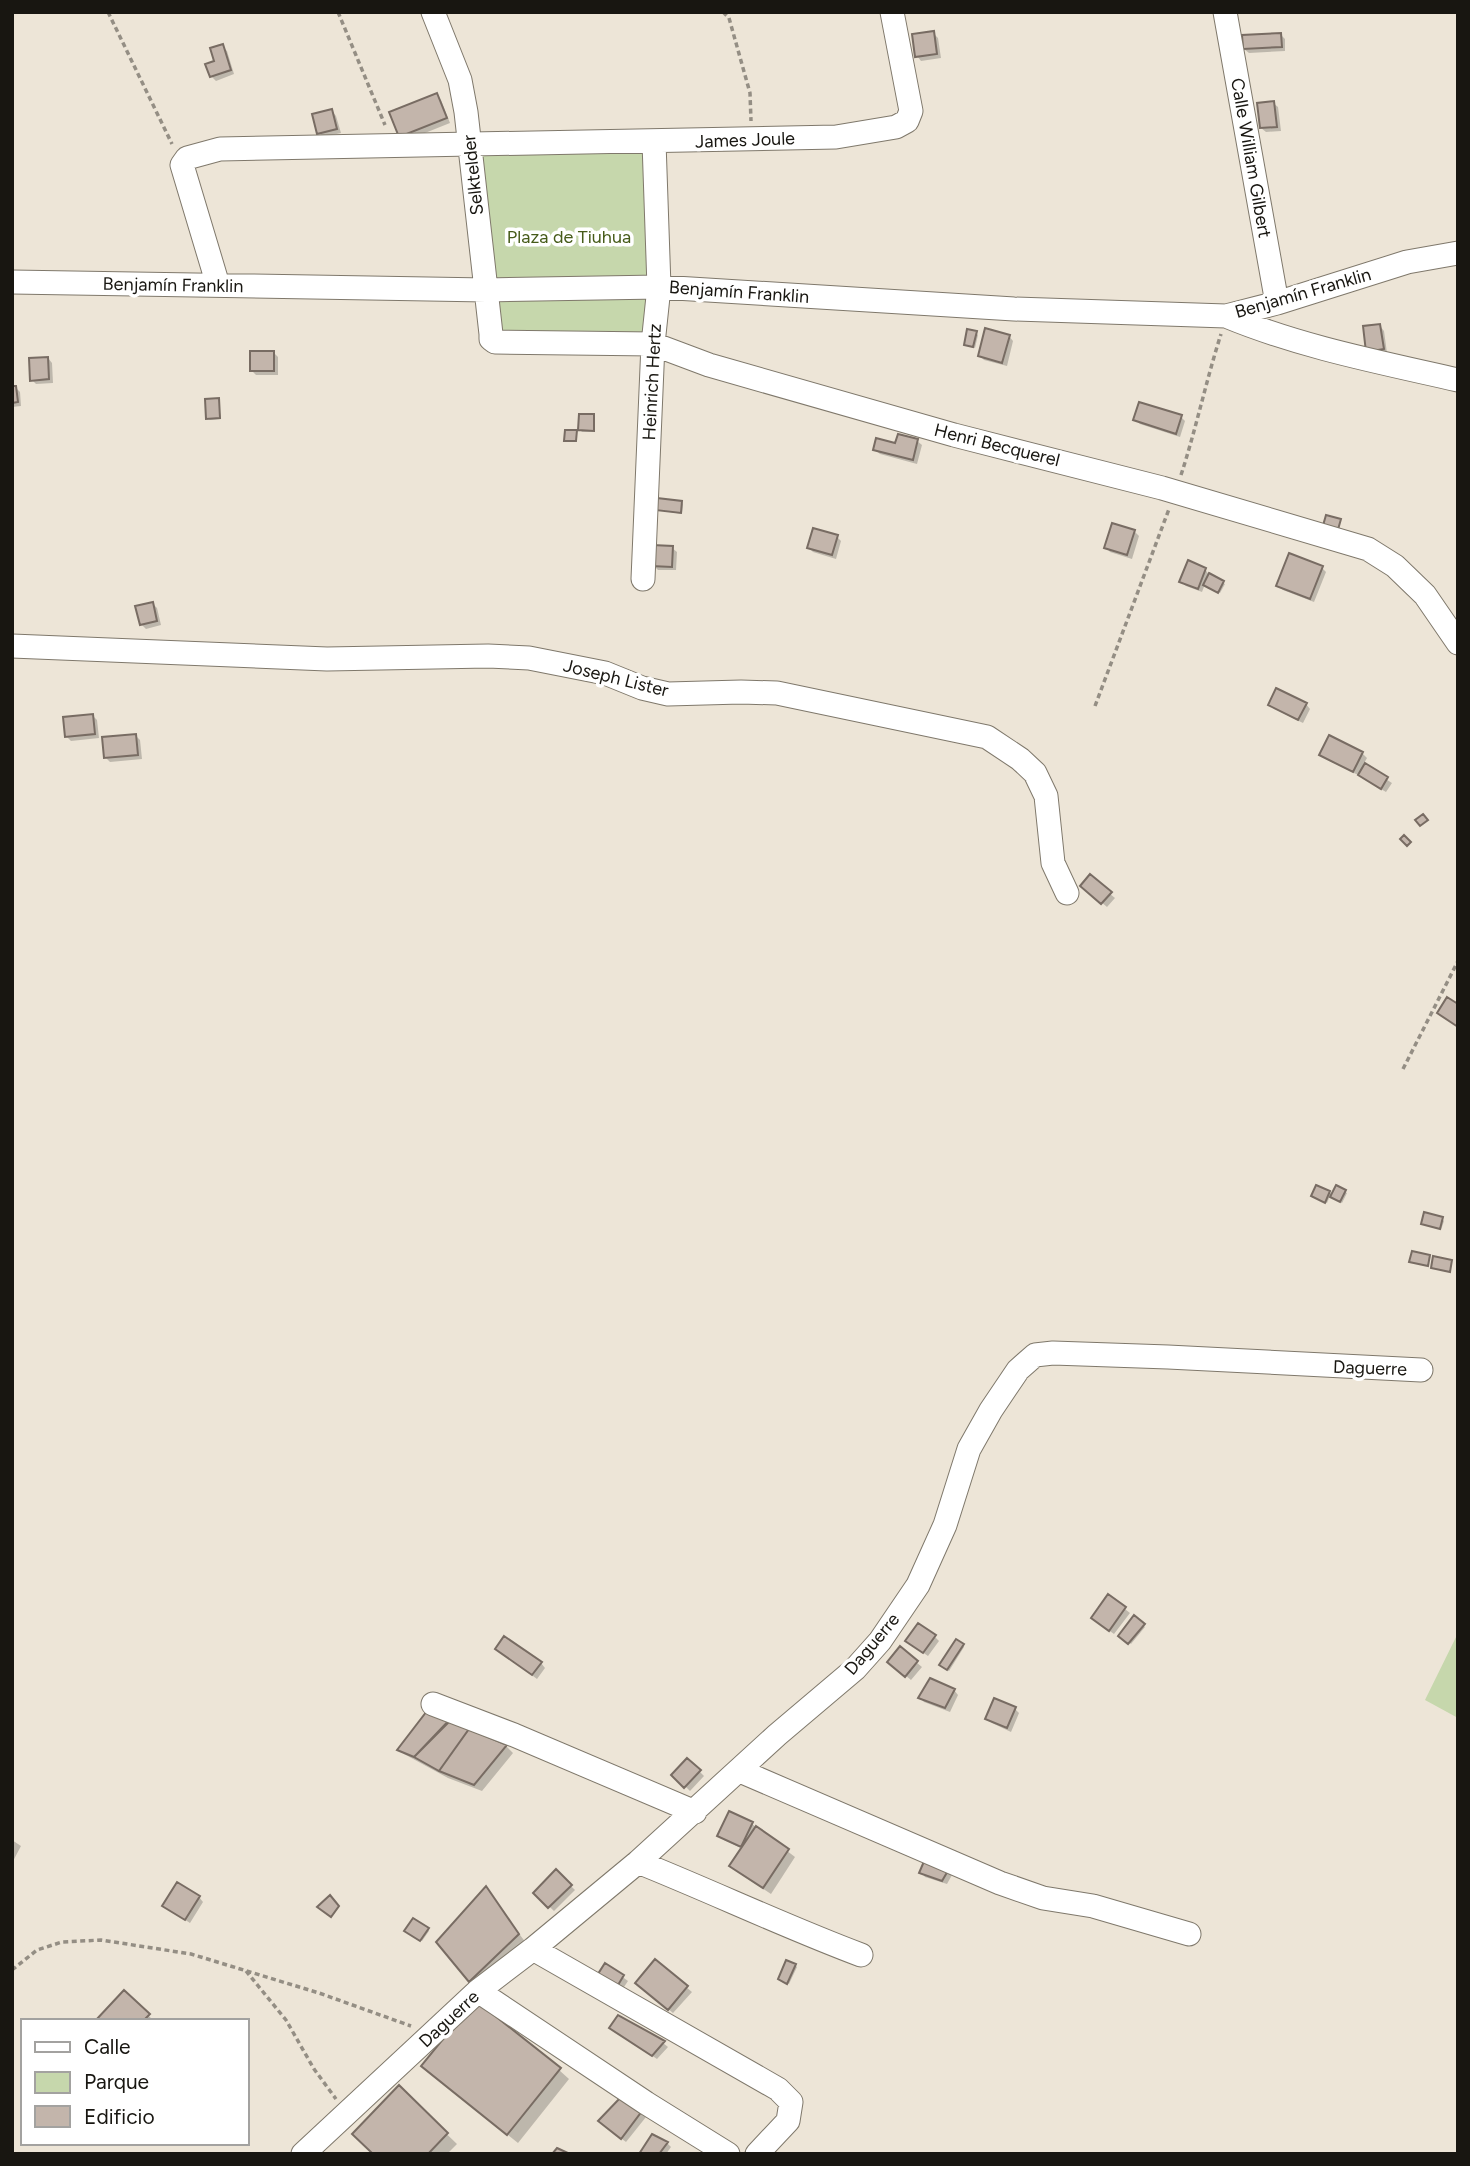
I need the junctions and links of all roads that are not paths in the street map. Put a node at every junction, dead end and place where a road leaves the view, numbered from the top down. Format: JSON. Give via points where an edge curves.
{"nodes":[{"id":1,"x":433,"y":12,"type":"edge"},
{"id":2,"x":892,"y":12,"type":"edge"},
{"id":3,"x":1225,"y":12,"type":"edge"},
{"id":4,"x":654,"y":142,"type":"junction"},
{"id":5,"x":469,"y":143,"type":"junction"},
{"id":6,"x":1458,"y":253,"type":"edge"},
{"id":7,"x":12,"y":282,"type":"edge"},
{"id":8,"x":218,"y":285,"type":"junction"},
{"id":9,"x":659,"y":287,"type":"junction"},
{"id":10,"x":486,"y":290,"type":"junction"},
{"id":11,"x":1277,"y":303,"type":"junction"},
{"id":12,"x":1226,"y":316,"type":"junction"},
{"id":13,"x":495,"y":342,"type":"joint"},
{"id":14,"x":653,"y":344,"type":"junction"},
{"id":15,"x":1458,"y":380,"type":"edge"},
{"id":16,"x":643,"y":579,"type":"dead end"},
{"id":17,"x":1458,"y":643,"type":"edge"},
{"id":18,"x":12,"y":646,"type":"edge"},
{"id":19,"x":1067,"y":893,"type":"dead end"},
{"id":20,"x":1421,"y":1370,"type":"dead end"},
{"id":21,"x":433,"y":1704,"type":"dead end"},
{"id":22,"x":740,"y":1771,"type":"junction"},
{"id":23,"x":695,"y":1812,"type":"junction"},
{"id":24,"x":638,"y":1862,"type":"junction"},
{"id":25,"x":1189,"y":1934,"type":"dead end"},
{"id":26,"x":533,"y":1949,"type":"junction"},
{"id":27,"x":861,"y":1955,"type":"dead end"},
{"id":28,"x":478,"y":1991,"type":"junction"},
{"id":29,"x":303,"y":2154,"type":"edge"},
{"id":30,"x":728,"y":2154,"type":"edge"},
{"id":31,"x":757,"y":2154,"type":"edge"}],
"edges":[{"from":1,"to":5,"type":"street","name":"Selktelder","via":[[460,80]]},
{"from":2,"to":4,"type":"street","name":"James Joule","via":[[911,111],[907,121],[836,137]]},
{"from":3,"to":11,"type":"street","name":"Calle William Gilbert"},
{"from":4,"to":5,"type":"street","name":"James Joule"},
{"from":4,"to":9,"type":"street","name":"Heinrich Hertz"},
{"from":5,"to":8,"type":"street","name":"James Joule","via":[[220,149],[187,158],[182,165]]},
{"from":5,"to":10,"type":"street","name":"Selktelder"},
{"from":6,"to":11,"type":"street","name":"Benjamín Franklin","via":[[1407,262]]},
{"from":7,"to":8,"type":"street","name":"Benjamín Franklin"},
{"from":8,"to":10,"type":"street","name":"Benjamín Franklin"},
{"from":9,"to":10,"type":"street","name":"Benjamín Franklin"},
{"from":9,"to":12,"type":"street","name":"Benjamín Franklin","via":[[1014,309]]},
{"from":9,"to":14,"type":"street","name":"Heinrich Hertz"},
{"from":10,"to":13,"type":"street","name":"Selktelder"},
{"from":11,"to":12,"type":"street","name":"Benjamín Franklin"},
{"from":12,"to":15,"type":"street","via":[[1316,348]]},
{"from":13,"to":14,"type":"street","name":"Henri Becquerel"},
{"from":14,"to":16,"type":"street","name":"Heinrich Hertz"},
{"from":14,"to":17,"type":"street","name":"Henri Becquerel","via":[[709,365],[1368,549],[1395,566],[1425,595]]},
{"from":18,"to":19,"type":"street","name":"Joseph Lister","via":[[327,659],[529,658],[605,673],[668,694],[777,693],[987,737],[1035,772],[1046,796],[1053,863]]},
{"from":20,"to":22,"type":"street","name":"Daguerre","via":[[1156,1356],[1035,1355],[1018,1370],[969,1450],[945,1525],[918,1585],[880,1641],[855,1669]]},
{"from":21,"to":23,"type":"street"},
{"from":22,"to":23,"type":"street","name":"Daguerre"},
{"from":22,"to":25,"type":"street","via":[[1000,1883]]},
{"from":23,"to":24,"type":"street","name":"Daguerre"},
{"from":24,"to":26,"type":"street","name":"Daguerre"},
{"from":24,"to":27,"type":"street"},
{"from":26,"to":28,"type":"street","name":"Daguerre"},
{"from":26,"to":31,"type":"street","via":[[787,2097],[791,2102],[788,2121]]},
{"from":28,"to":29,"type":"street","name":"Daguerre"},
{"from":28,"to":30,"type":"street"}]}
